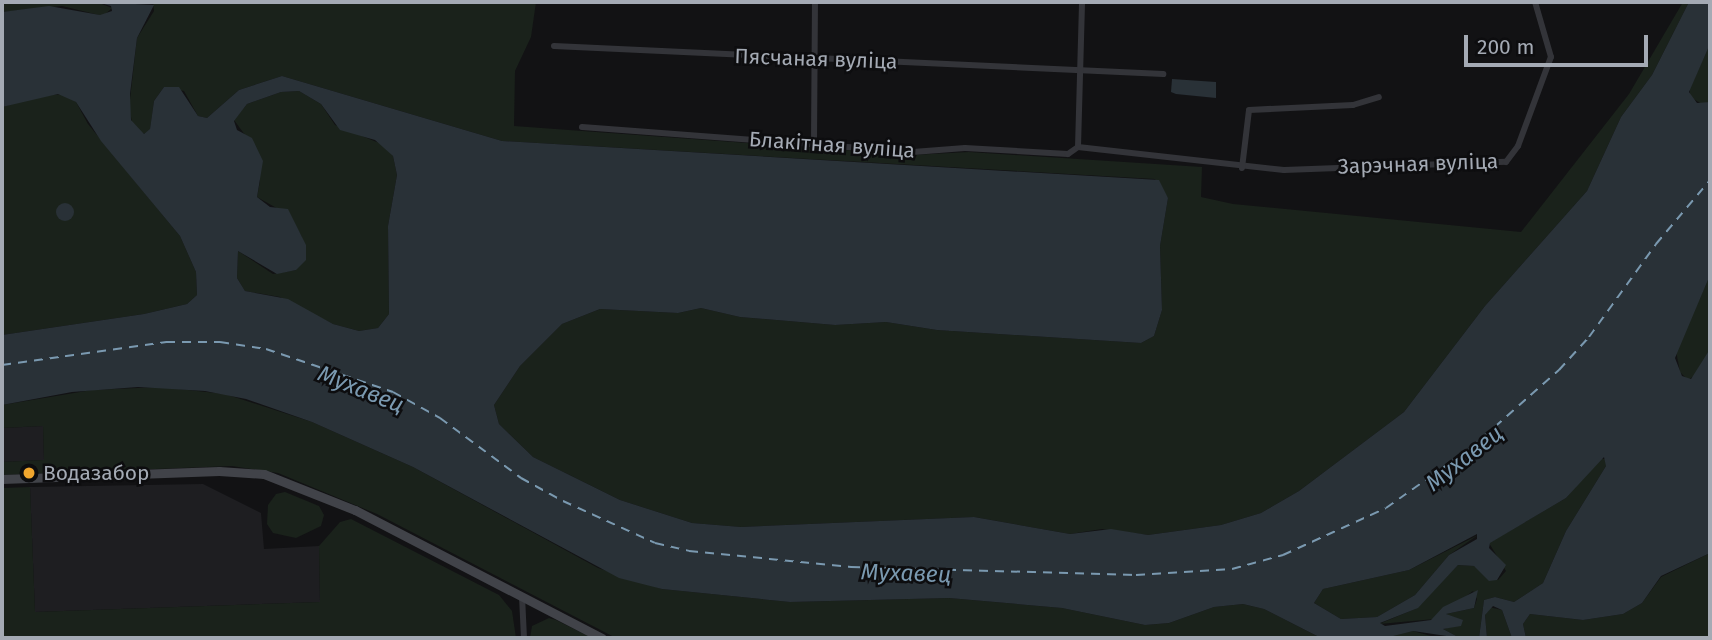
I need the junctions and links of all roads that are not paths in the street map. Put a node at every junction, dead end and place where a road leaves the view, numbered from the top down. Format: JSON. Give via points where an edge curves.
{"nodes":[{"id":1,"x":815,"y":2,"type":"edge"},
{"id":2,"x":1082,"y":2,"type":"edge"},
{"id":3,"x":1535,"y":2,"type":"edge"},
{"id":4,"x":554,"y":46,"type":"dead end"},
{"id":5,"x":814,"y":60,"type":"junction"},
{"id":6,"x":1077,"y":67,"type":"junction"},
{"id":7,"x":1163,"y":74,"type":"dead end"},
{"id":8,"x":1379,"y":97,"type":"dead end"},
{"id":9,"x":582,"y":127,"type":"dead end"},
{"id":10,"x":814,"y":142,"type":"junction"},
{"id":11,"x":1078,"y":147,"type":"junction"},
{"id":12,"x":1242,"y":168,"type":"junction"},
{"id":13,"x":2,"y":479,"type":"edge"},
{"id":14,"x":522,"y":596,"type":"junction"},
{"id":15,"x":524,"y":638,"type":"edge"},
{"id":16,"x":602,"y":638,"type":"edge"}],
"edges":[{"from":1,"to":5,"type":"street"},
{"from":2,"to":6,"type":"street"},
{"from":3,"to":12,"type":"street","name":"Зарэчная вуліца","via":[[1551,57],[1518,146],[1506,162]]},
{"from":4,"to":5,"type":"street","name":"Пясчаная вуліца"},
{"from":5,"to":6,"type":"street","name":"Пясчаная вуліца"},
{"from":5,"to":10,"type":"street"},
{"from":6,"to":7,"type":"street","name":"Пясчаная вуліца"},
{"from":6,"to":11,"type":"street"},
{"from":8,"to":12,"type":"street","via":[[1353,105],[1249,110]]},
{"from":9,"to":10,"type":"street","name":"Блакітная вуліца"},
{"from":10,"to":11,"type":"street","name":"Блакітная вуліца","via":[[913,152],[965,148],[1068,154]]},
{"from":11,"to":12,"type":"street","name":"Блакітная вуліца"},
{"from":13,"to":14,"type":"street","via":[[219,471],[264,474],[355,510]]},
{"from":14,"to":15,"type":"street"},
{"from":14,"to":16,"type":"street"}]}
